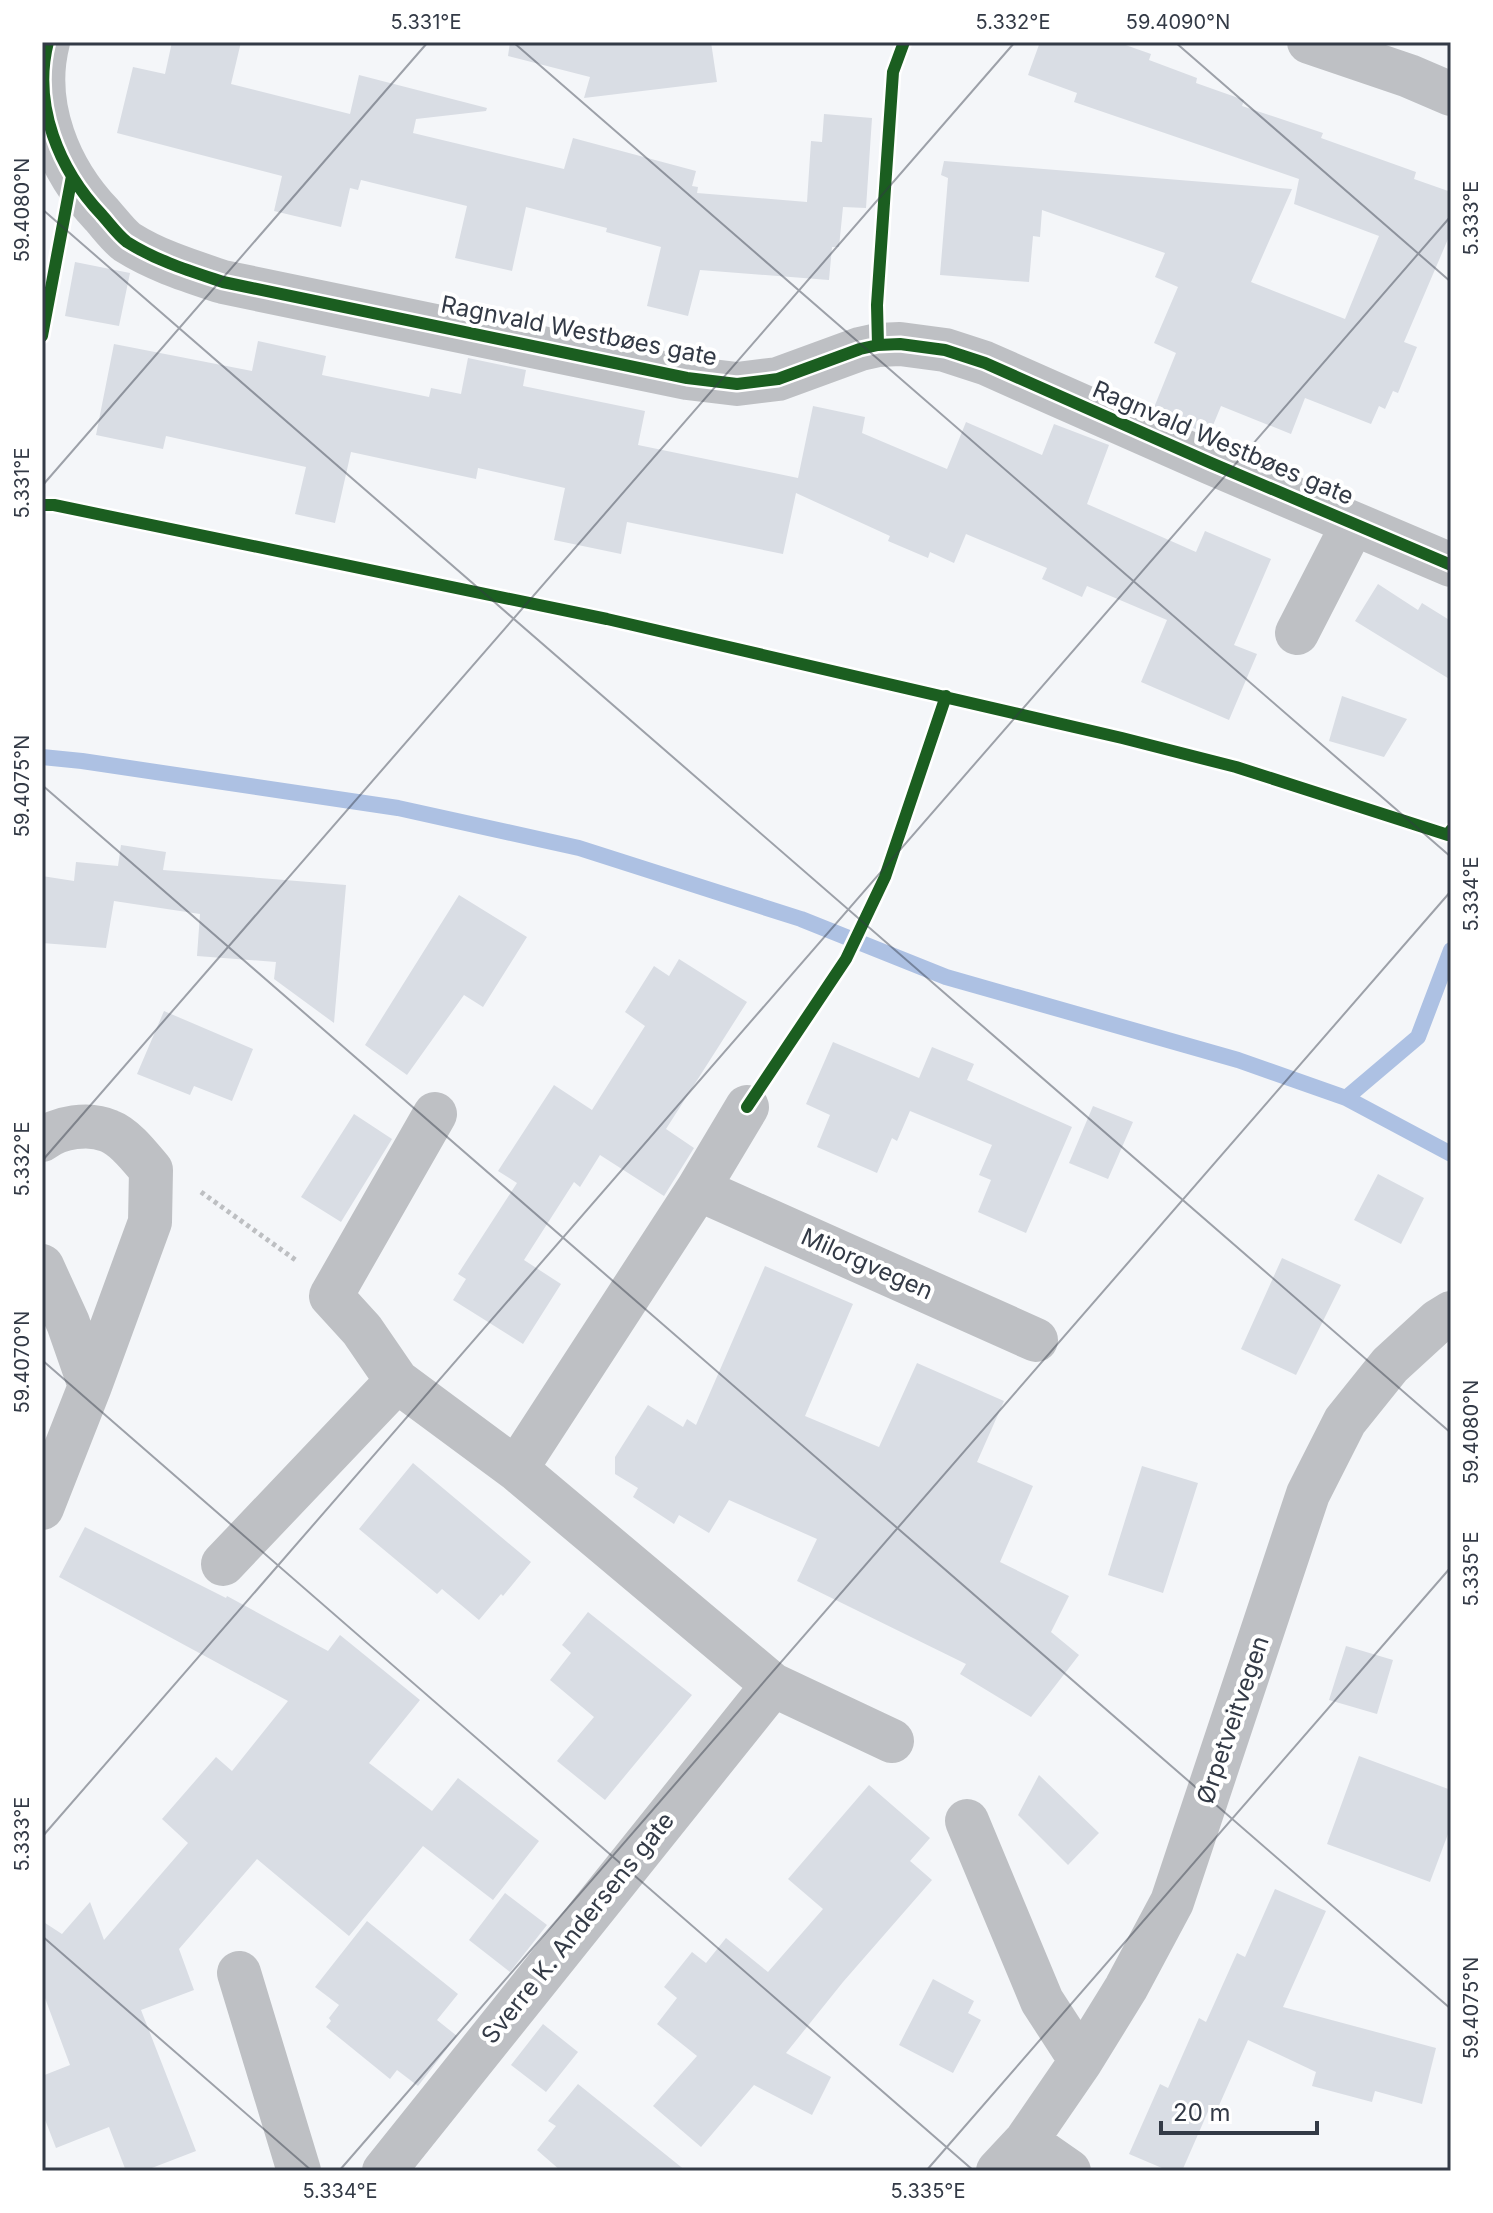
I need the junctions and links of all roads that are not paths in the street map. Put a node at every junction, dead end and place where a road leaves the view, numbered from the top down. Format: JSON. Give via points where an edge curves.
{"nodes":[{"id":1,"x":48,"y":42,"type":"edge"},
{"id":2,"x":1309,"y":42,"type":"edge"},
{"id":3,"x":1415,"y":59,"type":"edge"},
{"id":4,"x":1451,"y":94,"type":"edge"},
{"id":5,"x":1353,"y":524,"type":"junction"},
{"id":6,"x":1451,"y":565,"type":"edge"},
{"id":7,"x":1297,"y":633,"type":"dead end"},
{"id":8,"x":747,"y":1107,"type":"dead end"},
{"id":9,"x":435,"y":1114,"type":"dead end"},
{"id":10,"x":50,"y":1122,"type":"edge"},
{"id":11,"x":698,"y":1189,"type":"junction"},
{"id":12,"x":42,"y":1266,"type":"edge"},
{"id":13,"x":1451,"y":1313,"type":"edge"},
{"id":14,"x":1036,"y":1340,"type":"dead end"},
{"id":15,"x":397,"y":1381,"type":"junction"},
{"id":16,"x":90,"y":1386,"type":"junction"},
{"id":17,"x":516,"y":1469,"type":"junction"},
{"id":18,"x":42,"y":1508,"type":"edge"},
{"id":19,"x":223,"y":1564,"type":"dead end"},
{"id":20,"x":773,"y":1685,"type":"junction"},
{"id":21,"x":892,"y":1741,"type":"dead end"},
{"id":22,"x":967,"y":1821,"type":"dead end"},
{"id":23,"x":239,"y":1973,"type":"dead end"},
{"id":24,"x":1081,"y":2061,"type":"junction"},
{"id":25,"x":1012,"y":2156,"type":"edge"},
{"id":26,"x":299,"y":2171,"type":"edge"},
{"id":27,"x":384,"y":2171,"type":"edge"},
{"id":28,"x":1069,"y":2171,"type":"edge"}],
"edges":[{"from":1,"to":5,"type":"street","name":"Ragnvald Westbøes gate","via":[[43,99],[58,152],[87,199],[125,240],[170,264],[223,282],[737,384],[778,379],[878,345],[945,350]]},
{"from":2,"to":3,"type":"street"},
{"from":3,"to":4,"type":"street"},
{"from":5,"to":6,"type":"street","name":"Ragnvald Westbøes gate"},
{"from":5,"to":7,"type":"street","name":"Ragnvald Westbøes gate"},
{"from":8,"to":11,"type":"street"},
{"from":9,"to":15,"type":"street","via":[[331,1296]]},
{"from":10,"to":16,"type":"street","via":[[111,1131],[151,1170],[150,1222]]},
{"from":11,"to":14,"type":"street","name":"Milorgvegen"},
{"from":11,"to":17,"type":"street"},
{"from":12,"to":16,"type":"street"},
{"from":13,"to":24,"type":"street","name":"Ørpetveitvegen","via":[[1390,1365],[1345,1421],[1308,1494],[1172,1902]]},
{"from":15,"to":17,"type":"street"},
{"from":15,"to":19,"type":"street"},
{"from":16,"to":18,"type":"street"},
{"from":17,"to":20,"type":"street"},
{"from":20,"to":21,"type":"street"},
{"from":20,"to":27,"type":"street","name":"Sverre K. Andersens gate"},
{"from":22,"to":24,"type":"street","via":[[1042,2001]]},
{"from":23,"to":26,"type":"street"},
{"from":24,"to":25,"type":"street","name":"Ørpetveitvegen"},
{"from":25,"to":28,"type":"street","name":"Ørpetveitvegen"}]}
